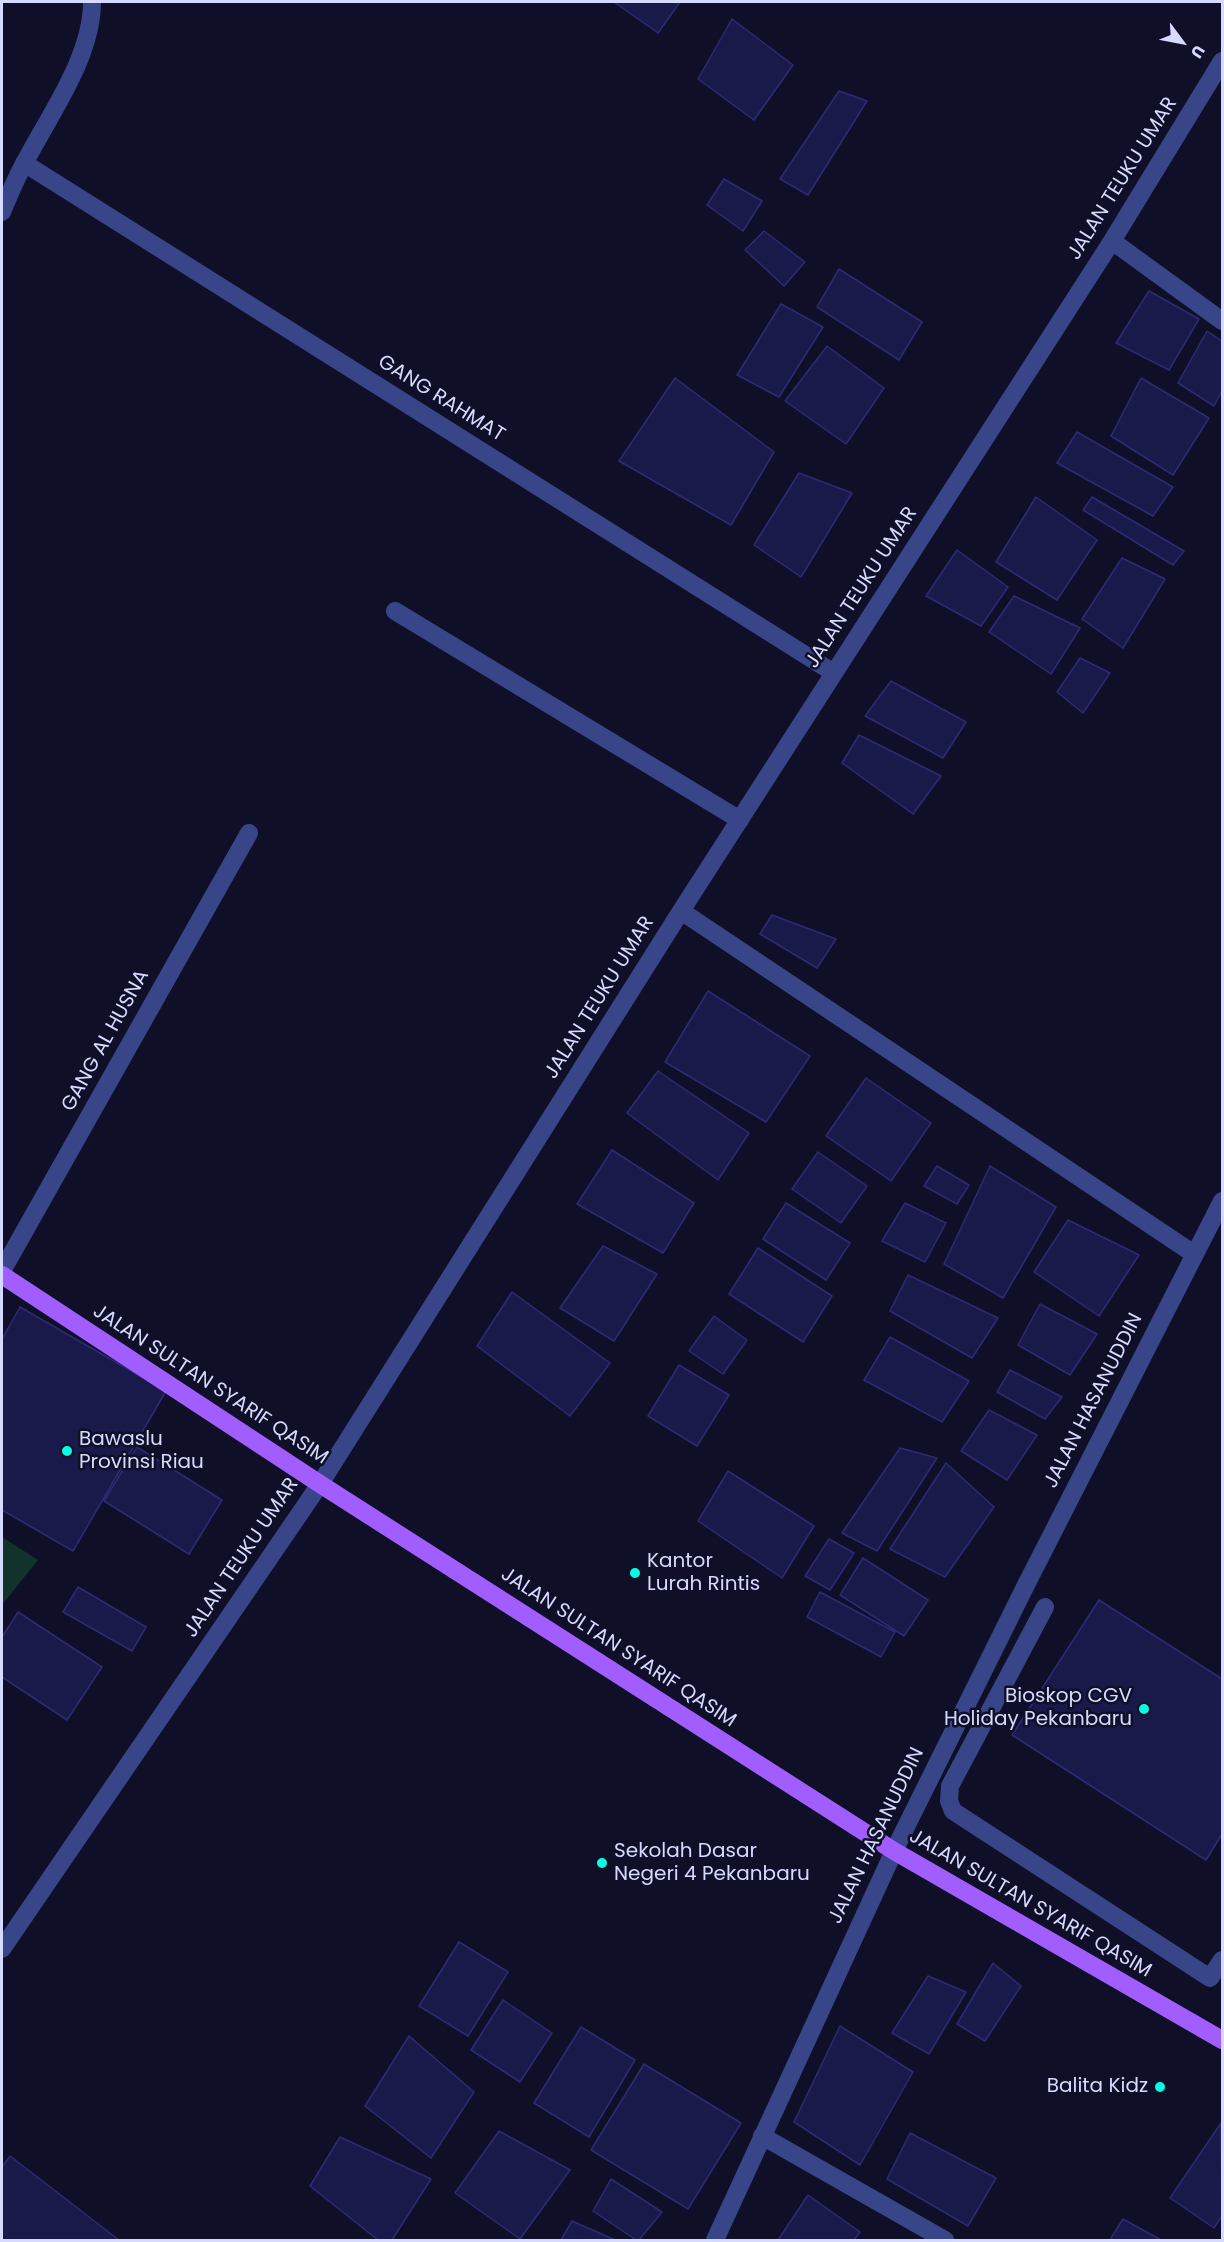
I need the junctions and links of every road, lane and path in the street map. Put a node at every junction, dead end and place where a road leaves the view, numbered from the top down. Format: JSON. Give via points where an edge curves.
{"nodes":[{"id":1,"x":92,"y":2,"type":"edge"},
{"id":2,"x":1222,"y":61,"type":"edge"},
{"id":3,"x":24,"y":163,"type":"junction"},
{"id":4,"x":2,"y":212,"type":"edge"},
{"id":5,"x":1112,"y":241,"type":"junction"},
{"id":6,"x":1222,"y":321,"type":"edge"},
{"id":7,"x":395,"y":611,"type":"dead end"},
{"id":8,"x":834,"y":673,"type":"junction"},
{"id":9,"x":740,"y":820,"type":"junction"},
{"id":10,"x":249,"y":833,"type":"dead end"},
{"id":11,"x":681,"y":911,"type":"junction"},
{"id":12,"x":1222,"y":1201,"type":"edge"},
{"id":13,"x":1194,"y":1254,"type":"junction"},
{"id":14,"x":2,"y":1273,"type":"edge"},
{"id":15,"x":320,"y":1484,"type":"junction"},
{"id":16,"x":1045,"y":1607,"type":"dead end"},
{"id":17,"x":894,"y":1851,"type":"junction"},
{"id":18,"x":2,"y":1949,"type":"edge"},
{"id":19,"x":1222,"y":1960,"type":"edge"},
{"id":20,"x":1216,"y":1982,"type":"edge"},
{"id":21,"x":1222,"y":2040,"type":"edge"},
{"id":22,"x":762,"y":2136,"type":"junction"},
{"id":23,"x":715,"y":2241,"type":"edge"},
{"id":24,"x":945,"y":2241,"type":"edge"}],
"edges":[{"from":1,"to":3,"type":"street","via":[[86,42]]},
{"from":2,"to":5,"type":"street","name":"JALAN TEUKU UMAR"},
{"from":3,"to":4,"type":"street"},
{"from":3,"to":8,"type":"street","name":"GANG RAHMAT"},
{"from":5,"to":6,"type":"street"},
{"from":5,"to":8,"type":"street","name":"JALAN TEUKU UMAR"},
{"from":7,"to":9,"type":"street"},
{"from":8,"to":9,"type":"street","name":"JALAN TEUKU UMAR"},
{"from":9,"to":11,"type":"street","name":"JALAN TEUKU UMAR"},
{"from":10,"to":14,"type":"street","name":"GANG AL HUSNA"},
{"from":11,"to":13,"type":"street"},
{"from":11,"to":15,"type":"street","name":"JALAN TEUKU UMAR"},
{"from":12,"to":13,"type":"street","name":"JALAN HASANUDDIN"},
{"from":13,"to":17,"type":"street","name":"JALAN HASANUDDIN"},
{"from":14,"to":15,"type":"main road","name":"JALAN SULTAN SYARIF QASIM"},
{"from":15,"to":17,"type":"main road","name":"JALAN SULTAN SYARIF QASIM"},
{"from":15,"to":18,"type":"street","name":"JALAN TEUKU UMAR"},
{"from":16,"to":20,"type":"street","via":[[950,1786],[953,1811]]},
{"from":17,"to":21,"type":"main road","name":"JALAN SULTAN SYARIF QASIM"},
{"from":17,"to":22,"type":"street","name":"JALAN HASANUDDIN"},
{"from":19,"to":20,"type":"street"},
{"from":22,"to":23,"type":"street","name":"JALAN HASANUDDIN"},
{"from":22,"to":24,"type":"street"}]}
